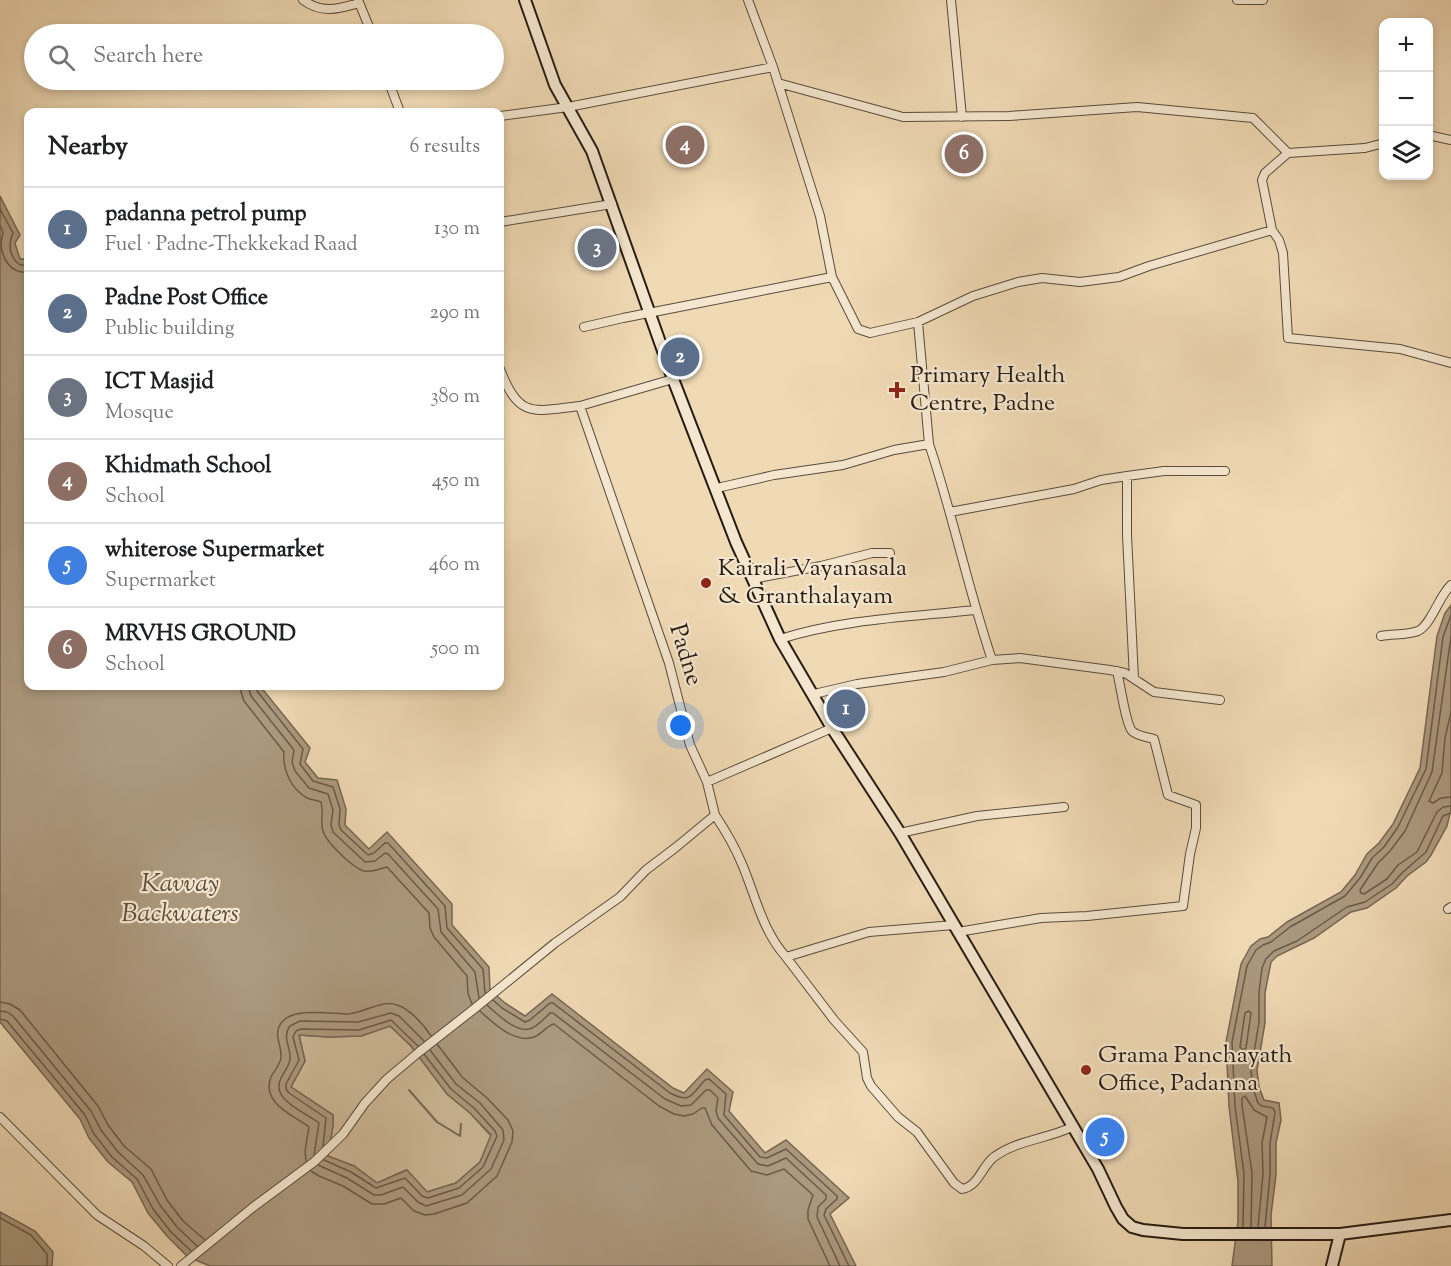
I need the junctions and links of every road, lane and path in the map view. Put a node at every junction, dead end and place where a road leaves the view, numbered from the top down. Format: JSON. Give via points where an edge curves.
{"nodes":[{"id":1,"x":303,"y":0,"type":"edge"},
{"id":2,"x":525,"y":0,"type":"edge"},
{"id":3,"x":748,"y":0,"type":"edge"},
{"id":4,"x":951,"y":0,"type":"edge"},
{"id":5,"x":1237,"y":0,"type":"edge"},
{"id":6,"x":1263,"y":0,"type":"edge"},
{"id":7,"x":359,"y":2,"type":"edge"},
{"id":8,"x":368,"y":24,"type":"edge"},
{"id":9,"x":773,"y":67,"type":"junction"},
{"id":10,"x":778,"y":83,"type":"junction"},
{"id":11,"x":392,"y":90,"type":"edge"},
{"id":12,"x":568,"y":106,"type":"junction"},
{"id":13,"x":398,"y":108,"type":"edge"},
{"id":14,"x":504,"y":115,"type":"edge"},
{"id":15,"x":962,"y":117,"type":"junction"},
{"id":16,"x":1433,"y":136,"type":"edge"},
{"id":17,"x":1451,"y":140,"type":"edge"},
{"id":18,"x":1379,"y":143,"type":"edge"},
{"id":19,"x":1288,"y":153,"type":"junction"},
{"id":20,"x":612,"y":204,"type":"junction"},
{"id":21,"x":504,"y":221,"type":"edge"},
{"id":22,"x":1272,"y":230,"type":"junction"},
{"id":23,"x":832,"y":277,"type":"junction"},
{"id":24,"x":650,"y":313,"type":"junction"},
{"id":25,"x":918,"y":322,"type":"junction"},
{"id":26,"x":584,"y":327,"type":"dead end"},
{"id":27,"x":1451,"y":363,"type":"edge"},
{"id":28,"x":504,"y":377,"type":"edge"},
{"id":29,"x":673,"y":379,"type":"junction"},
{"id":30,"x":580,"y":406,"type":"junction"},
{"id":31,"x":929,"y":444,"type":"junction"},
{"id":32,"x":1225,"y":471,"type":"dead end"},
{"id":33,"x":1128,"y":476,"type":"junction"},
{"id":34,"x":717,"y":488,"type":"junction"},
{"id":35,"x":950,"y":512,"type":"junction"},
{"id":36,"x":890,"y":553,"type":"dead end"},
{"id":37,"x":753,"y":579,"type":"junction"},
{"id":38,"x":1451,"y":585,"type":"edge"},
{"id":39,"x":975,"y":610,"type":"junction"},
{"id":40,"x":1381,"y":636,"type":"dead end"},
{"id":41,"x":780,"y":639,"type":"junction"},
{"id":42,"x":992,"y":660,"type":"junction"},
{"id":43,"x":1117,"y":671,"type":"junction"},
{"id":44,"x":1134,"y":679,"type":"junction"},
{"id":45,"x":814,"y":694,"type":"junction"},
{"id":46,"x":1220,"y":700,"type":"dead end"},
{"id":47,"x":832,"y":728,"type":"junction"},
{"id":48,"x":707,"y":782,"type":"junction"},
{"id":49,"x":1064,"y":807,"type":"dead end"},
{"id":50,"x":715,"y":815,"type":"junction"},
{"id":51,"x":900,"y":834,"type":"junction"},
{"id":52,"x":956,"y":929,"type":"junction"},
{"id":53,"x":786,"y":957,"type":"junction"},
{"id":54,"x":0,"y":1117,"type":"edge"},
{"id":55,"x":1072,"y":1126,"type":"junction"},
{"id":56,"x":1451,"y":1220,"type":"edge"},
{"id":57,"x":1340,"y":1234,"type":"junction"},
{"id":58,"x":183,"y":1265,"type":"edge"},
{"id":59,"x":168,"y":1266,"type":"edge"},
{"id":60,"x":1332,"y":1266,"type":"edge"}],
"edges":[{"from":1,"to":7,"type":"street","via":[[320,10]]},
{"from":2,"to":12,"type":"main road","via":[[555,85]]},
{"from":3,"to":9,"type":"street"},
{"from":4,"to":15,"type":"street"},
{"from":5,"to":6,"type":"street"},
{"from":7,"to":8,"type":"street"},
{"from":9,"to":10,"type":"street"},
{"from":9,"to":12,"type":"street"},
{"from":10,"to":15,"type":"street","via":[[903,117]]},
{"from":10,"to":23,"type":"street","via":[[820,216]]},
{"from":11,"to":13,"type":"street"},
{"from":12,"to":14,"type":"street"},
{"from":12,"to":20,"type":"main road","via":[[592,151]]},
{"from":15,"to":19,"type":"street","via":[[1137,107],[1253,118]]},
{"from":16,"to":17,"type":"street"},
{"from":18,"to":19,"type":"street","via":[[1365,148]]},
{"from":19,"to":22,"type":"street","via":[[1262,180]]},
{"from":20,"to":21,"type":"street"},
{"from":20,"to":24,"type":"main road"},
{"from":22,"to":25,"type":"street","via":[[1119,277],[1080,282],[1042,278],[1018,282],[973,296]]},
{"from":22,"to":27,"type":"street","via":[[1282,254],[1288,338],[1400,348]]},
{"from":23,"to":24,"type":"street"},
{"from":23,"to":25,"type":"street","via":[[858,329],[870,333]]},
{"from":24,"to":26,"type":"street"},
{"from":24,"to":29,"type":"main road"},
{"from":25,"to":31,"type":"street"},
{"from":28,"to":30,"type":"street","via":[[518,403],[525,408],[535,411]]},
{"from":29,"to":30,"type":"street"},
{"from":29,"to":34,"type":"main road"},
{"from":30,"to":48,"type":"street","name":"Padne","via":[[669,663],[690,745]]},
{"from":31,"to":34,"type":"street","via":[[843,465]]},
{"from":31,"to":35,"type":"street"},
{"from":32,"to":33,"type":"street","via":[[1164,471]]},
{"from":33,"to":35,"type":"street"},
{"from":33,"to":44,"type":"street"},
{"from":34,"to":37,"type":"main road"},
{"from":35,"to":39,"type":"street"},
{"from":36,"to":37,"type":"street","via":[[872,553]]},
{"from":37,"to":41,"type":"main road"},
{"from":38,"to":40,"type":"street","via":[[1425,626],[1418,631]]},
{"from":39,"to":41,"type":"street","via":[[872,620]]},
{"from":39,"to":42,"type":"street"},
{"from":41,"to":45,"type":"main road"},
{"from":42,"to":43,"type":"street","via":[[1020,658]]},
{"from":42,"to":45,"type":"street"},
{"from":43,"to":44,"type":"street"},
{"from":43,"to":52,"type":"street","via":[[1130,730],[1154,739],[1168,795],[1196,805],[1183,906]]},
{"from":44,"to":46,"type":"street","via":[[1154,692]]},
{"from":45,"to":47,"type":"main road"},
{"from":47,"to":48,"type":"street"},
{"from":47,"to":51,"type":"main road"},
{"from":48,"to":50,"type":"street","name":"Padne"},
{"from":49,"to":51,"type":"street","via":[[977,816]]},
{"from":50,"to":53,"type":"street","name":"Padne","via":[[741,862],[761,919]]},
{"from":50,"to":58,"type":"street","via":[[645,870],[620,897],[523,968],[387,1079],[343,1134],[314,1162]]},
{"from":51,"to":52,"type":"main road"},
{"from":52,"to":53,"type":"street","via":[[869,932]]},
{"from":52,"to":55,"type":"main road"},
{"from":53,"to":55,"type":"street","name":"Padne","via":[[863,1052],[871,1086],[917,1132],[962,1189],[974,1183],[996,1155]]},
{"from":54,"to":59,"type":"street","via":[[97,1215]]},
{"from":55,"to":57,"type":"main road","via":[[1132,1227],[1184,1234]]},
{"from":56,"to":57,"type":"main road"},
{"from":57,"to":60,"type":"main road"}]}
